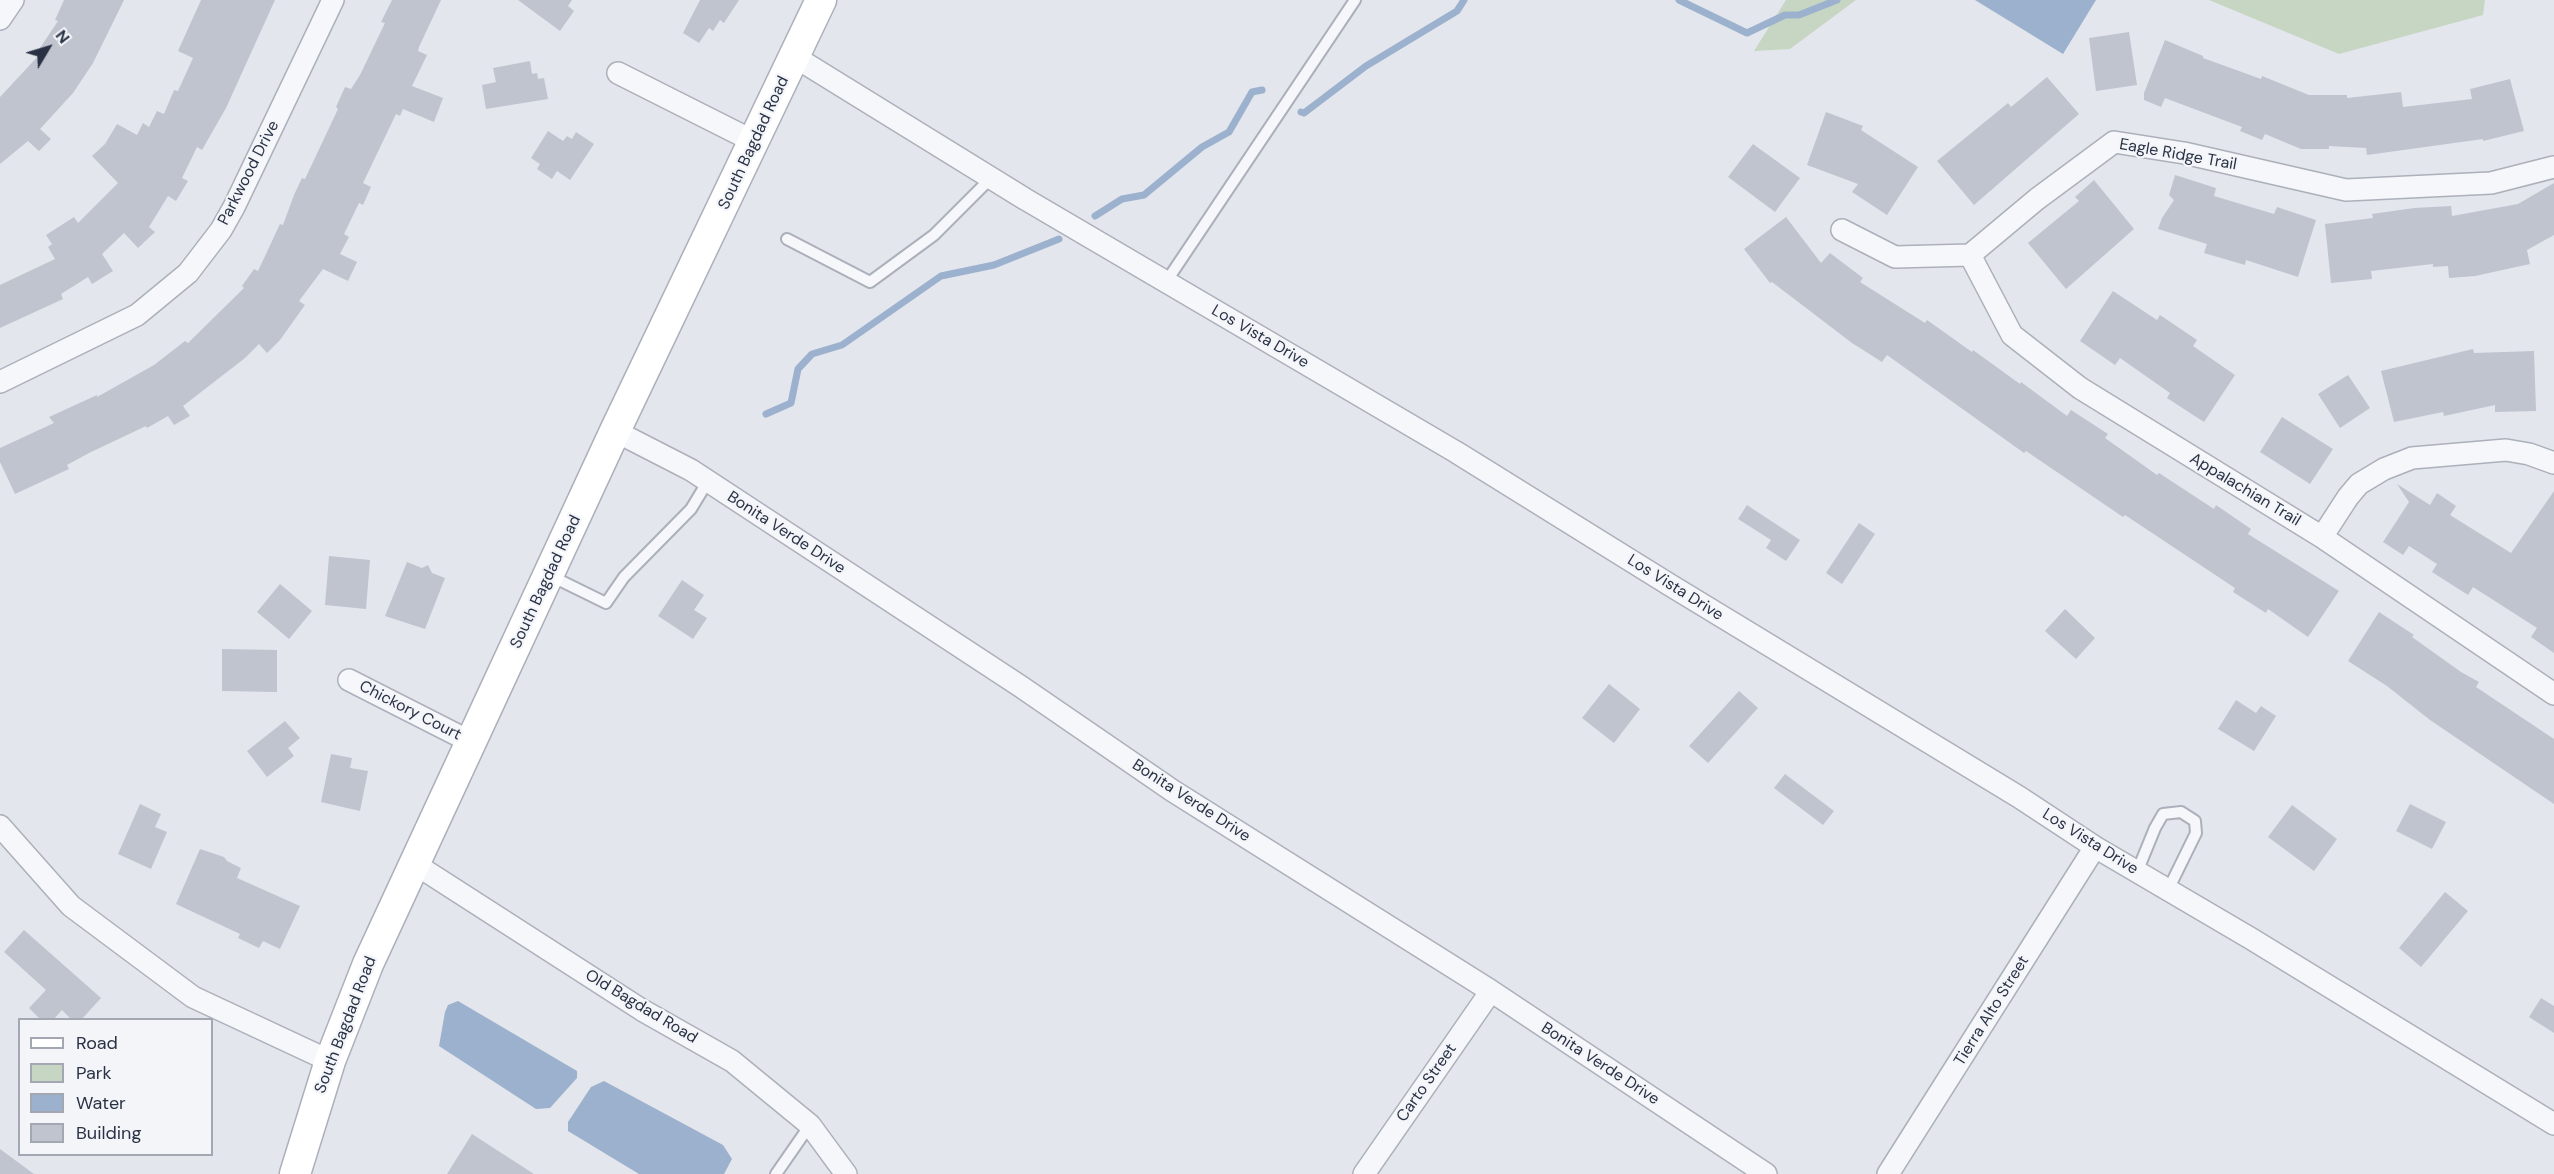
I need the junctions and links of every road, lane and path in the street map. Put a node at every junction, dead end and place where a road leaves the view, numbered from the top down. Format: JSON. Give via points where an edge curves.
{"nodes":[{"id":1,"x":13,"y":0,"type":"edge"},
{"id":2,"x":333,"y":0,"type":"edge"},
{"id":3,"x":821,"y":0,"type":"edge"},
{"id":4,"x":1355,"y":0,"type":"edge"},
{"id":5,"x":0,"y":19,"type":"edge"},
{"id":6,"x":795,"y":57,"type":"junction"},
{"id":7,"x":618,"y":73,"type":"dead end"},
{"id":8,"x":755,"y":142,"type":"junction"},
{"id":9,"x":2554,"y":167,"type":"edge"},
{"id":10,"x":991,"y":178,"type":"junction"},
{"id":11,"x":1842,"y":230,"type":"dead end"},
{"id":12,"x":787,"y":239,"type":"dead end"},
{"id":13,"x":1970,"y":255,"type":"junction"},
{"id":14,"x":1166,"y":282,"type":"junction"},
{"id":15,"x":0,"y":382,"type":"edge"},
{"id":16,"x":615,"y":431,"type":"junction"},
{"id":17,"x":2554,"y":463,"type":"edge"},
{"id":18,"x":708,"y":481,"type":"junction"},
{"id":19,"x":2322,"y":537,"type":"junction"},
{"id":20,"x":549,"y":575,"type":"junction"},
{"id":21,"x":350,"y":680,"type":"dead end"},
{"id":22,"x":2554,"y":694,"type":"edge"},
{"id":23,"x":471,"y":742,"type":"junction"},
{"id":24,"x":0,"y":826,"type":"edge"},
{"id":25,"x":2095,"y":848,"type":"junction"},
{"id":26,"x":415,"y":864,"type":"junction"},
{"id":27,"x":2137,"y":872,"type":"junction"},
{"id":28,"x":2168,"y":890,"type":"junction"},
{"id":29,"x":1491,"y":991,"type":"junction"},
{"id":30,"x":330,"y":1060,"type":"junction"},
{"id":31,"x":2554,"y":1124,"type":"edge"},
{"id":32,"x":810,"y":1125,"type":"junction"},
{"id":33,"x":294,"y":1174,"type":"edge"},
{"id":34,"x":776,"y":1174,"type":"edge"},
{"id":35,"x":846,"y":1174,"type":"edge"},
{"id":36,"x":1364,"y":1174,"type":"edge"},
{"id":37,"x":1766,"y":1174,"type":"edge"},
{"id":38,"x":1888,"y":1174,"type":"edge"}],
"edges":[{"from":1,"to":5,"type":"street"},
{"from":2,"to":15,"type":"street","name":"Parkwood Drive","via":[[234,207],[188,273],[137,315]]},
{"from":3,"to":6,"type":"main road","name":"South Bagdad Road"},
{"from":4,"to":14,"type":"lane"},
{"from":6,"to":8,"type":"main road","name":"South Bagdad Road"},
{"from":6,"to":10,"type":"street","name":"Los Vista Drive"},
{"from":7,"to":8,"type":"street"},
{"from":8,"to":16,"type":"main road","name":"South Bagdad Road"},
{"from":9,"to":13,"type":"street","name":"Eagle Ridge Trail","via":[[2491,183],[2346,190],[2184,153],[2114,142]]},
{"from":10,"to":12,"type":"lane","via":[[934,235],[870,282]]},
{"from":10,"to":14,"type":"street","name":"Los Vista Drive"},
{"from":11,"to":13,"type":"street","via":[[1896,256]]},
{"from":13,"to":19,"type":"street","name":"Appalachian Trail","via":[[2012,335],[2080,388]]},
{"from":14,"to":25,"type":"street","name":"Los Vista Drive","via":[[1456,452],[2019,797]]},
{"from":16,"to":18,"type":"street","name":"Bonita Verde Drive"},
{"from":16,"to":20,"type":"main road","name":"South Bagdad Road"},
{"from":17,"to":19,"type":"street","via":[[2506,450],[2412,458],[2358,484]]},
{"from":18,"to":20,"type":"lane","via":[[691,509],[624,577],[606,603]]},
{"from":18,"to":29,"type":"street","name":"Bonita Verde Drive","via":[[1173,791]]},
{"from":19,"to":22,"type":"street","name":"Appalachian Trail"},
{"from":20,"to":23,"type":"main road","name":"South Bagdad Road"},
{"from":21,"to":23,"type":"street","name":"Chickory Court"},
{"from":23,"to":26,"type":"main road","name":"South Bagdad Road"},
{"from":24,"to":30,"type":"street","via":[[71,906],[193,997]]},
{"from":25,"to":27,"type":"street","name":"Los Vista Drive"},
{"from":25,"to":38,"type":"street","name":"Tierra Alto Street"},
{"from":26,"to":30,"type":"main road","name":"South Bagdad Road"},
{"from":26,"to":32,"type":"street","name":"Old Bagdad Road","via":[[642,1010],[732,1061]]},
{"from":27,"to":28,"type":"street","name":"Los Vista Drive"},
{"from":27,"to":28,"type":"lane","via":[[2163,814],[2181,812],[2195,821],[2196,833]]},
{"from":28,"to":31,"type":"street","name":"Los Vista Drive"},
{"from":29,"to":36,"type":"street","name":"Carto Street"},
{"from":29,"to":37,"type":"street","name":"Bonita Verde Drive"},
{"from":30,"to":33,"type":"main road","name":"South Bagdad Road"},
{"from":32,"to":34,"type":"lane"},
{"from":32,"to":35,"type":"street","name":"Old Bagdad Road"}]}
